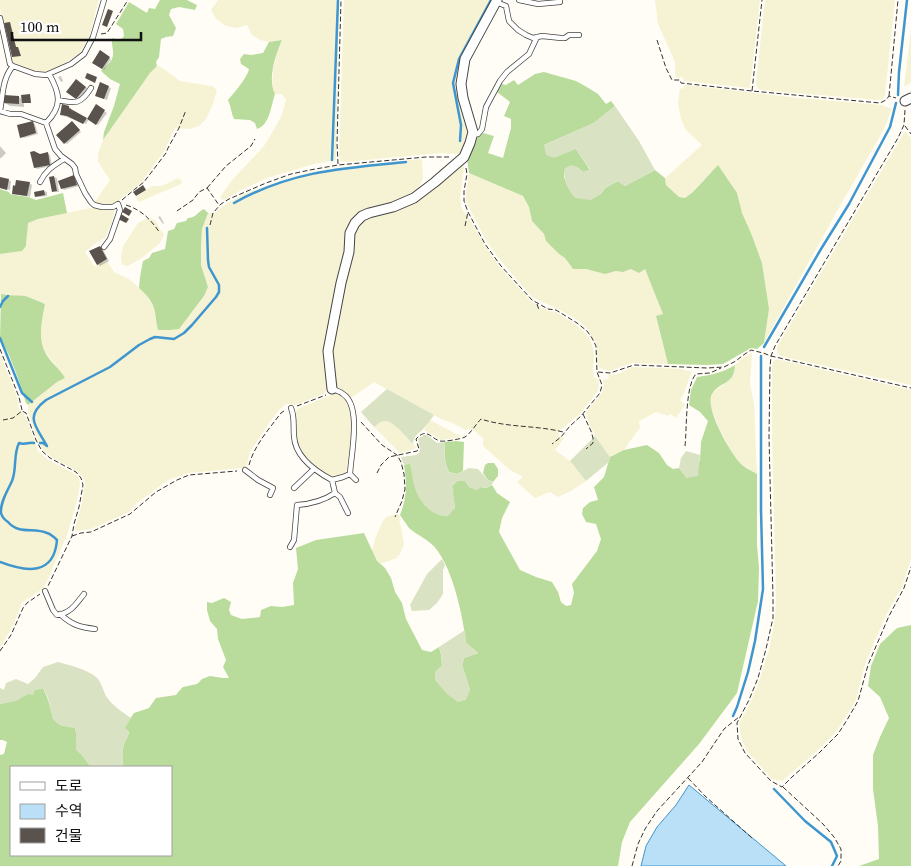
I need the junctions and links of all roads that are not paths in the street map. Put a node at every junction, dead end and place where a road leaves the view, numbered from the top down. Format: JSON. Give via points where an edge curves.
{"nodes":[{"id":1,"x":104,"y":0,"type":"edge"},
{"id":2,"x":519,"y":0,"type":"edge"},
{"id":3,"x":560,"y":0,"type":"edge"},
{"id":4,"x":496,"y":1,"type":"edge"},
{"id":5,"x":0,"y":18,"type":"edge"},
{"id":6,"x":579,"y":35,"type":"dead end"},
{"id":7,"x":537,"y":37,"type":"junction"},
{"id":8,"x":13,"y":66,"type":"junction"},
{"id":9,"x":49,"y":74,"type":"junction"},
{"id":10,"x":91,"y":88,"type":"dead end"},
{"id":11,"x":58,"y":100,"type":"junction"},
{"id":12,"x":0,"y":111,"type":"edge"},
{"id":13,"x":46,"y":123,"type":"junction"},
{"id":14,"x":472,"y":135,"type":"junction"},
{"id":15,"x":64,"y":159,"type":"junction"},
{"id":16,"x":40,"y":182,"type":"dead end"},
{"id":17,"x":104,"y":247,"type":"dead end"},
{"id":18,"x":332,"y":389,"type":"joint"},
{"id":19,"x":291,"y":408,"type":"road end"},
{"id":20,"x":314,"y":469,"type":"junction"},
{"id":21,"x":245,"y":470,"type":"road end"},
{"id":22,"x":350,"y":474,"type":"junction"},
{"id":23,"x":332,"y":480,"type":"junction"},
{"id":24,"x":356,"y":480,"type":"dead end"},
{"id":25,"x":294,"y":488,"type":"dead end"},
{"id":26,"x":335,"y":493,"type":"junction"},
{"id":27,"x":270,"y":495,"type":"dead end"},
{"id":28,"x":348,"y":513,"type":"dead end"},
{"id":29,"x":290,"y":547,"type":"dead end"},
{"id":30,"x":45,"y":591,"type":"road end"},
{"id":31,"x":84,"y":594,"type":"dead end"},
{"id":32,"x":60,"y":614,"type":"junction"},
{"id":33,"x":95,"y":629,"type":"dead end"}],
"edges":[{"from":1,"to":9,"type":"lane","via":[[84,54]]},
{"from":2,"to":3,"type":"lane","via":[[538,4]]},
{"from":4,"to":7,"type":"lane","via":[[506,6],[509,21],[518,30]]},
{"from":4,"to":14,"type":"street","via":[[465,59],[461,84]]},
{"from":5,"to":8,"type":"lane"},
{"from":6,"to":7,"type":"lane"},
{"from":7,"to":14,"type":"lane","via":[[529,54],[507,72],[494,90],[482,129]]},
{"from":8,"to":9,"type":"lane","via":[[35,74]]},
{"from":8,"to":12,"type":"lane","via":[[4,83]]},
{"from":9,"to":11,"type":"lane"},
{"from":10,"to":11,"type":"lane","via":[[80,101]]},
{"from":11,"to":13,"type":"lane","via":[[54,116]]},
{"from":12,"to":13,"type":"lane"},
{"from":13,"to":15,"type":"lane","via":[[55,149]]},
{"from":14,"to":18,"type":"street","via":[[464,157],[414,198],[369,213],[354,223],[328,351]]},
{"from":15,"to":16,"type":"lane","via":[[44,173]]},
{"from":15,"to":17,"type":"lane","via":[[75,168],[85,193],[94,205],[113,207],[118,204],[120,210]]},
{"from":18,"to":22,"type":"lane","via":[[343,394],[351,404],[354,434]]},
{"from":19,"to":20,"type":"lane","via":[[295,445]]},
{"from":20,"to":23,"type":"lane"},
{"from":20,"to":25,"type":"lane"},
{"from":21,"to":27,"type":"lane","via":[[272,488]]},
{"from":22,"to":23,"type":"lane"},
{"from":22,"to":24,"type":"lane"},
{"from":23,"to":26,"type":"lane"},
{"from":26,"to":28,"type":"lane"},
{"from":26,"to":29,"type":"lane","via":[[313,504],[297,505],[294,540]]},
{"from":30,"to":32,"type":"lane","via":[[53,610]]},
{"from":31,"to":32,"type":"lane","via":[[74,607]]},
{"from":32,"to":33,"type":"lane","via":[[76,626]]}]}
